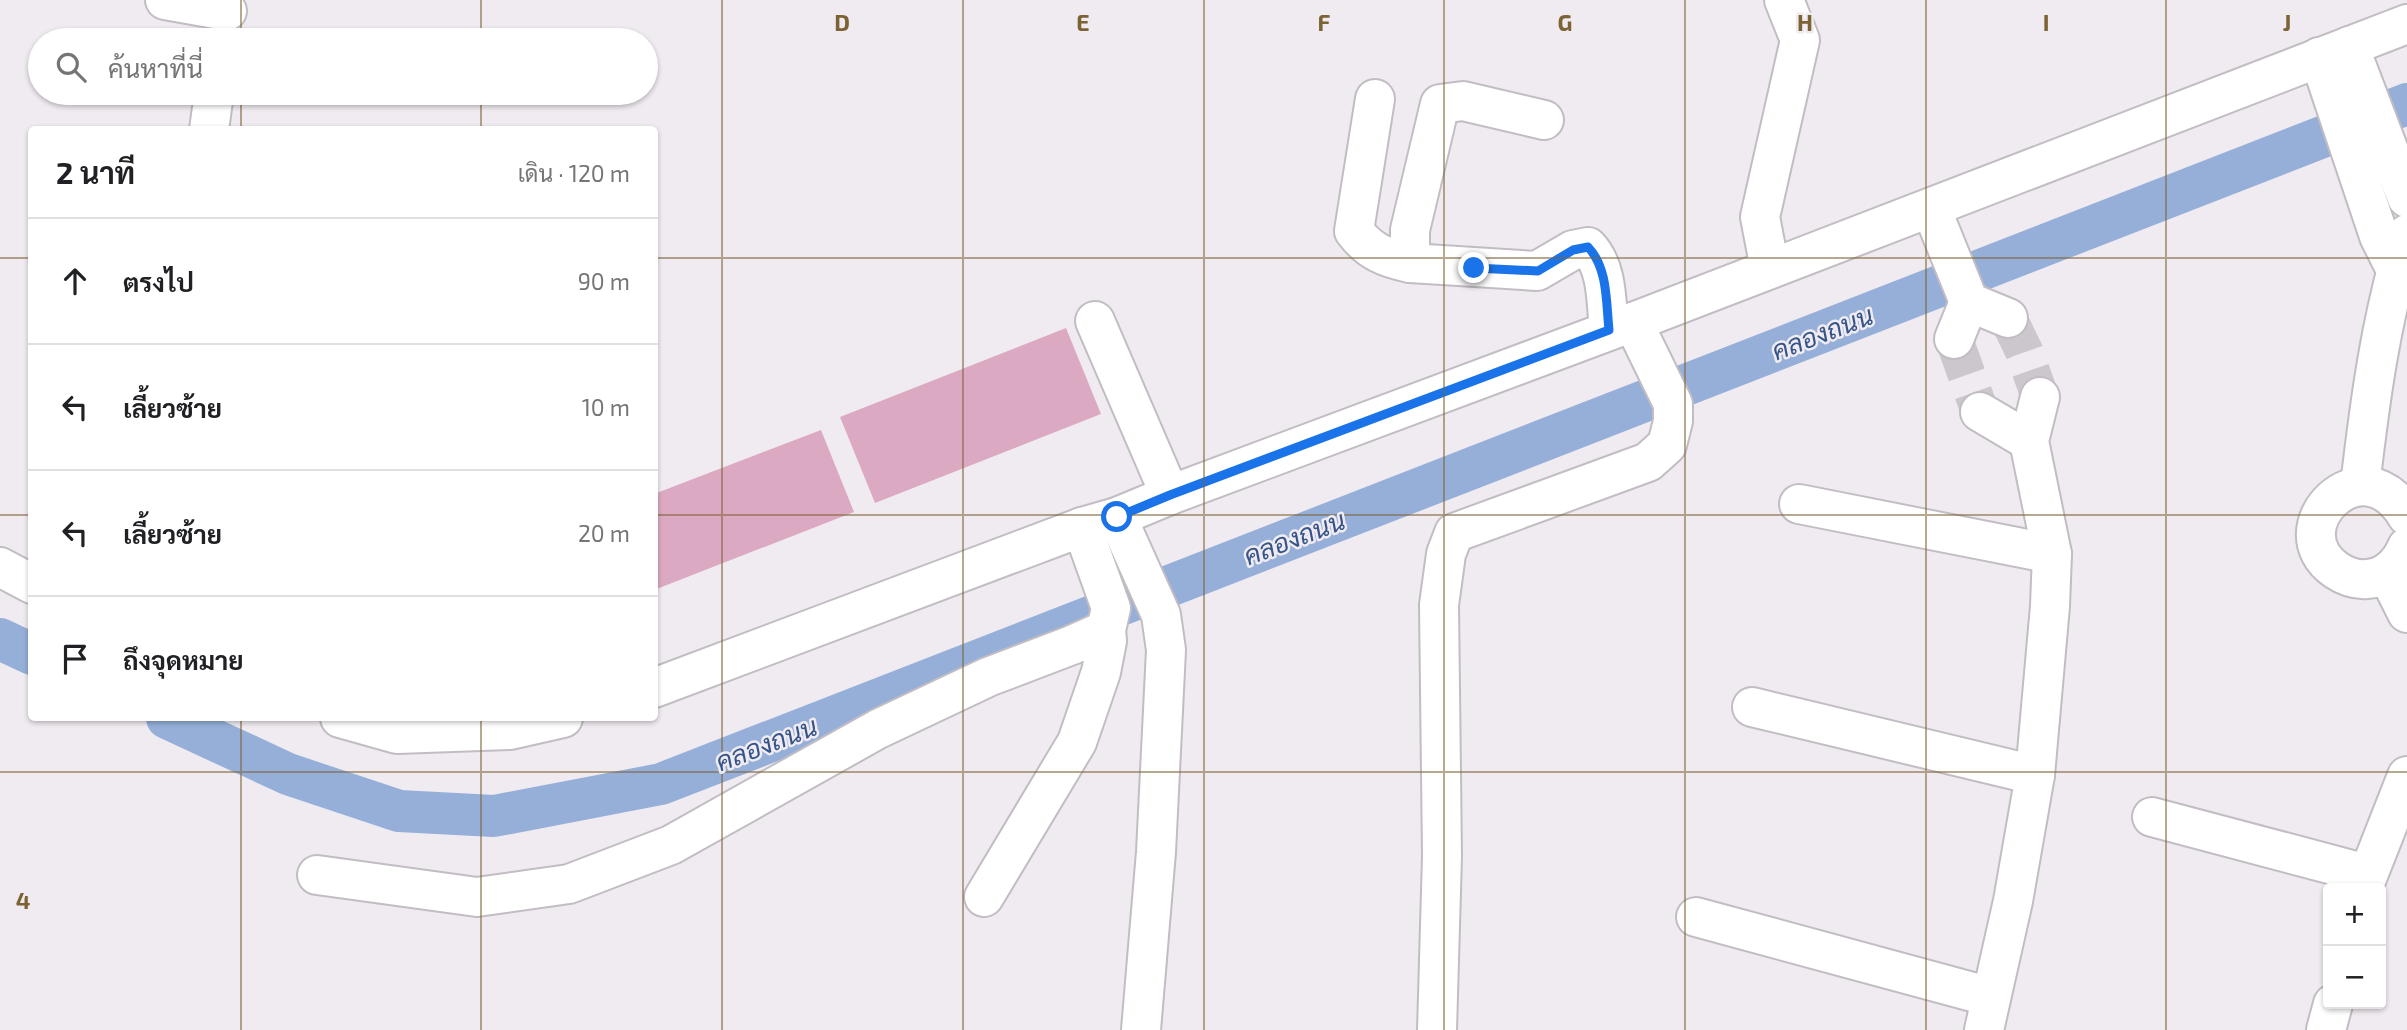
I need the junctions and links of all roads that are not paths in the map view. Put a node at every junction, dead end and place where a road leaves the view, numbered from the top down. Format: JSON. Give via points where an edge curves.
{"nodes":[{"id":1,"x":165,"y":0,"type":"edge"},
{"id":2,"x":1784,"y":0,"type":"edge"},
{"id":3,"x":226,"y":17,"type":"edge"},
{"id":4,"x":2407,"y":24,"type":"edge"},
{"id":5,"x":2341,"y":68,"type":"junction"},
{"id":6,"x":1375,"y":99,"type":"dead end"},
{"id":7,"x":213,"y":105,"type":"edge"},
{"id":8,"x":1544,"y":120,"type":"dead end"},
{"id":9,"x":210,"y":126,"type":"edge"},
{"id":10,"x":2377,"y":167,"type":"junction"},
{"id":11,"x":2407,"y":198,"type":"edge"},
{"id":12,"x":1935,"y":219,"type":"junction"},
{"id":13,"x":2401,"y":252,"type":"edge"},
{"id":14,"x":1410,"y":263,"type":"junction"},
{"id":15,"x":1770,"y":269,"type":"junction"},
{"id":16,"x":1966,"y":296,"type":"junction"},
{"id":17,"x":2008,"y":318,"type":"tunnel mouth"},
{"id":18,"x":1095,"y":321,"type":"dead end"},
{"id":19,"x":1629,"y":333,"type":"junction"},
{"id":20,"x":1954,"y":339,"type":"tunnel mouth"},
{"id":21,"x":2040,"y":397,"type":"tunnel mouth"},
{"id":22,"x":1980,"y":412,"type":"tunnel mouth"},
{"id":23,"x":2029,"y":440,"type":"junction"},
{"id":24,"x":2360,"y":486,"type":"junction"},
{"id":25,"x":1170,"y":495,"type":"junction"},
{"id":26,"x":1799,"y":504,"type":"dead end"},
{"id":27,"x":2407,"y":516,"type":"edge"},
{"id":28,"x":1104,"y":533,"type":"junction"},
{"id":29,"x":2052,"y":554,"type":"junction"},
{"id":30,"x":2397,"y":560,"type":"edge"},
{"id":31,"x":0,"y":567,"type":"edge"},
{"id":32,"x":28,"y":582,"type":"edge"},
{"id":33,"x":2407,"y":612,"type":"edge"},
{"id":34,"x":1108,"y":619,"type":"junction"},
{"id":35,"x":658,"y":687,"type":"edge"},
{"id":36,"x":1752,"y":707,"type":"dead end"},
{"id":37,"x":351,"y":721,"type":"edge"},
{"id":38,"x":549,"y":721,"type":"edge"},
{"id":39,"x":2035,"y":775,"type":"junction"},
{"id":40,"x":2407,"y":776,"type":"edge"},
{"id":41,"x":2152,"y":817,"type":"dead end"},
{"id":42,"x":317,"y":874,"type":"dead end"},
{"id":43,"x":2365,"y":881,"type":"edge"},
{"id":44,"x":984,"y":897,"type":"dead end"},
{"id":45,"x":1696,"y":917,"type":"dead end"},
{"id":46,"x":2332,"y":1009,"type":"edge"},
{"id":47,"x":1987,"y":1014,"type":"edge"},
{"id":48,"x":1141,"y":1030,"type":"edge"},
{"id":49,"x":1437,"y":1030,"type":"edge"},
{"id":50,"x":2326,"y":1030,"type":"edge"}],
"edges":[{"from":1,"to":3,"type":"street"},
{"from":2,"to":15,"type":"street","via":[[1800,40],[1760,216]]},
{"from":4,"to":5,"type":"street"},
{"from":5,"to":10,"type":"street"},
{"from":5,"to":12,"type":"street"},
{"from":6,"to":14,"type":"street","via":[[1353,232],[1366,247]]},
{"from":7,"to":9,"type":"street"},
{"from":8,"to":14,"type":"street","via":[[1463,101],[1440,104],[1410,230]]},
{"from":10,"to":11,"type":"street"},
{"from":10,"to":13,"type":"street","via":[[2379,236]]},
{"from":12,"to":15,"type":"street"},
{"from":12,"to":16,"type":"street"},
{"from":13,"to":24,"type":"street","via":[[2372,385]]},
{"from":14,"to":19,"type":"street","via":[[1538,271],[1573,250],[1588,247],[1597,256]]},
{"from":15,"to":19,"type":"street"},
{"from":16,"to":17,"type":"street"},
{"from":16,"to":20,"type":"street"},
{"from":18,"to":25,"type":"street"},
{"from":19,"to":25,"type":"street"},
{"from":19,"to":49,"type":"street","via":[[1673,404],[1667,445],[1648,462],[1454,533],[1446,554],[1439,605],[1442,856]]},
{"from":21,"to":23,"type":"street"},
{"from":22,"to":23,"type":"street"},
{"from":23,"to":29,"type":"street"},
{"from":24,"to":27,"type":"street","via":[[2380,489],[2398,501]]},
{"from":24,"to":30,"type":"street","via":[[2339,492],[2324,506],[2316,526],[2318,547],[2329,564],[2346,576],[2367,579]]},
{"from":25,"to":28,"type":"street"},
{"from":26,"to":29,"type":"street"},
{"from":28,"to":34,"type":"street"},
{"from":28,"to":35,"type":"street"},
{"from":28,"to":48,"type":"street","via":[[1161,615],[1166,650]]},
{"from":29,"to":39,"type":"street"},
{"from":30,"to":33,"type":"street"},
{"from":31,"to":32,"type":"street"},
{"from":34,"to":42,"type":"street","via":[[1072,645],[988,677],[878,729],[671,845],[569,884],[477,897]]},
{"from":34,"to":44,"type":"street","via":[[1101,672],[1077,742]]},
{"from":36,"to":39,"type":"street"},
{"from":37,"to":38,"type":"street","via":[[397,734],[510,730]]},
{"from":39,"to":47,"type":"street"},
{"from":40,"to":43,"type":"street"},
{"from":41,"to":43,"type":"street"},
{"from":45,"to":47,"type":"street"},
{"from":46,"to":50,"type":"street"}]}
